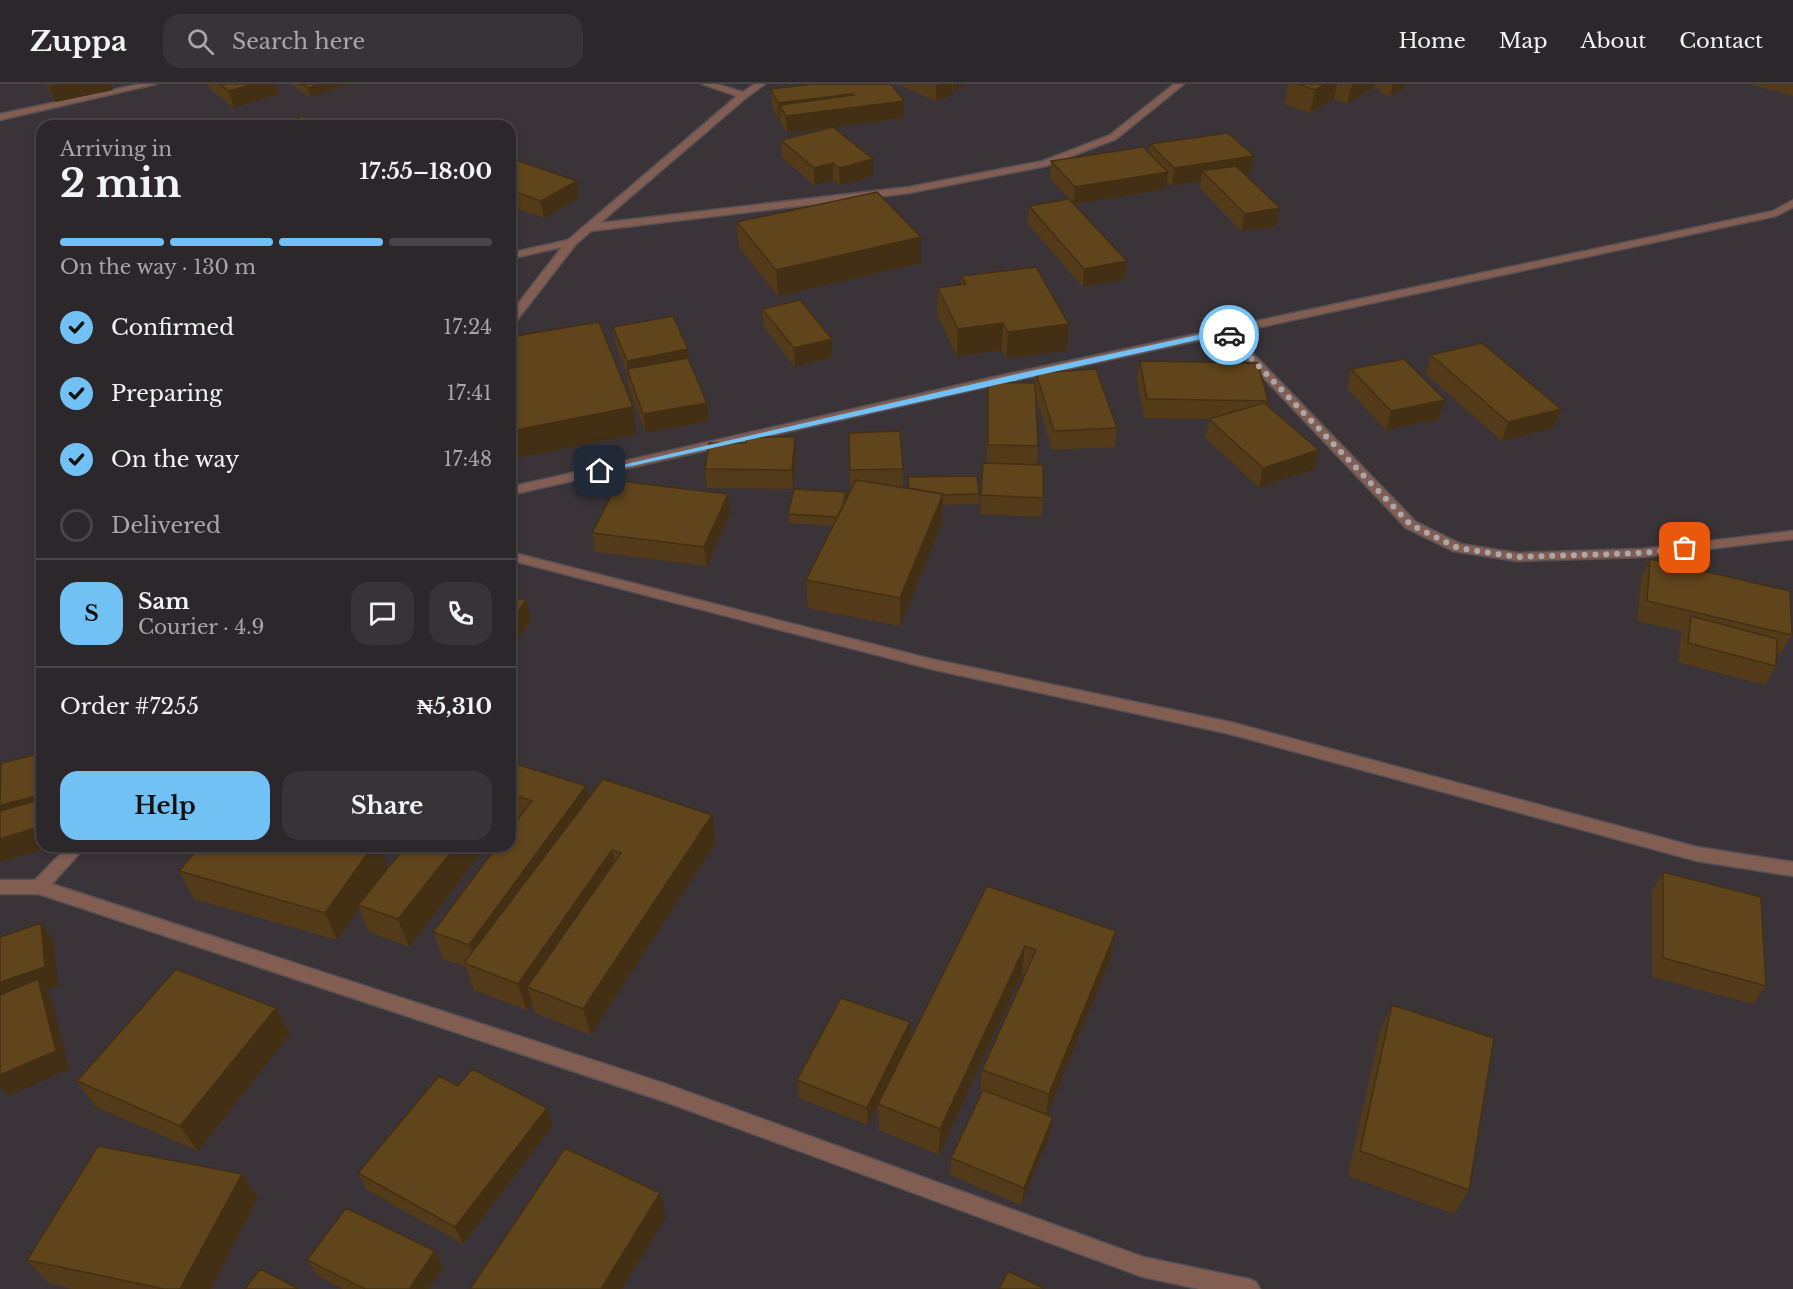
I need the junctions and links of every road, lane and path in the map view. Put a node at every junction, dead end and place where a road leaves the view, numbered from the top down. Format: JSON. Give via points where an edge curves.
{"nodes":[{"id":1,"x":152,"y":84,"type":"edge"},
{"id":2,"x":706,"y":84,"type":"edge"},
{"id":3,"x":761,"y":84,"type":"edge"},
{"id":4,"x":1180,"y":84,"type":"edge"},
{"id":5,"x":744,"y":95,"type":"junction"},
{"id":6,"x":0,"y":117,"type":"edge"},
{"id":7,"x":1793,"y":203,"type":"edge"},
{"id":8,"x":588,"y":228,"type":"junction"},
{"id":9,"x":572,"y":242,"type":"junction"},
{"id":10,"x":516,"y":255,"type":"edge"},
{"id":11,"x":516,"y":314,"type":"edge"},
{"id":12,"x":1226,"y":332,"type":"junction"},
{"id":13,"x":516,"y":490,"type":"edge"},
{"id":14,"x":1793,"y":535,"type":"edge"},
{"id":15,"x":516,"y":558,"type":"edge"},
{"id":16,"x":72,"y":852,"type":"edge"},
{"id":17,"x":1793,"y":869,"type":"edge"},
{"id":18,"x":39,"y":886,"type":"junction"},
{"id":19,"x":0,"y":887,"type":"edge"},
{"id":20,"x":1249,"y":1289,"type":"edge"}],
"edges":[{"from":1,"to":6,"type":"street"},
{"from":2,"to":5,"type":"street"},
{"from":3,"to":5,"type":"street"},
{"from":4,"to":8,"type":"street","via":[[1113,138],[1046,163],[909,190]]},
{"from":5,"to":8,"type":"street"},
{"from":7,"to":12,"type":"street","via":[[1776,213]]},
{"from":8,"to":9,"type":"street"},
{"from":9,"to":10,"type":"street"},
{"from":9,"to":11,"type":"street"},
{"from":12,"to":13,"type":"street"},
{"from":12,"to":14,"type":"street","via":[[1411,525],[1458,548],[1517,557],[1619,554]]},
{"from":15,"to":17,"type":"street","via":[[931,664],[1230,728],[1697,854]]},
{"from":16,"to":18,"type":"street"},
{"from":18,"to":19,"type":"street"},
{"from":18,"to":20,"type":"street","via":[[666,1093],[1143,1267]]}]}
